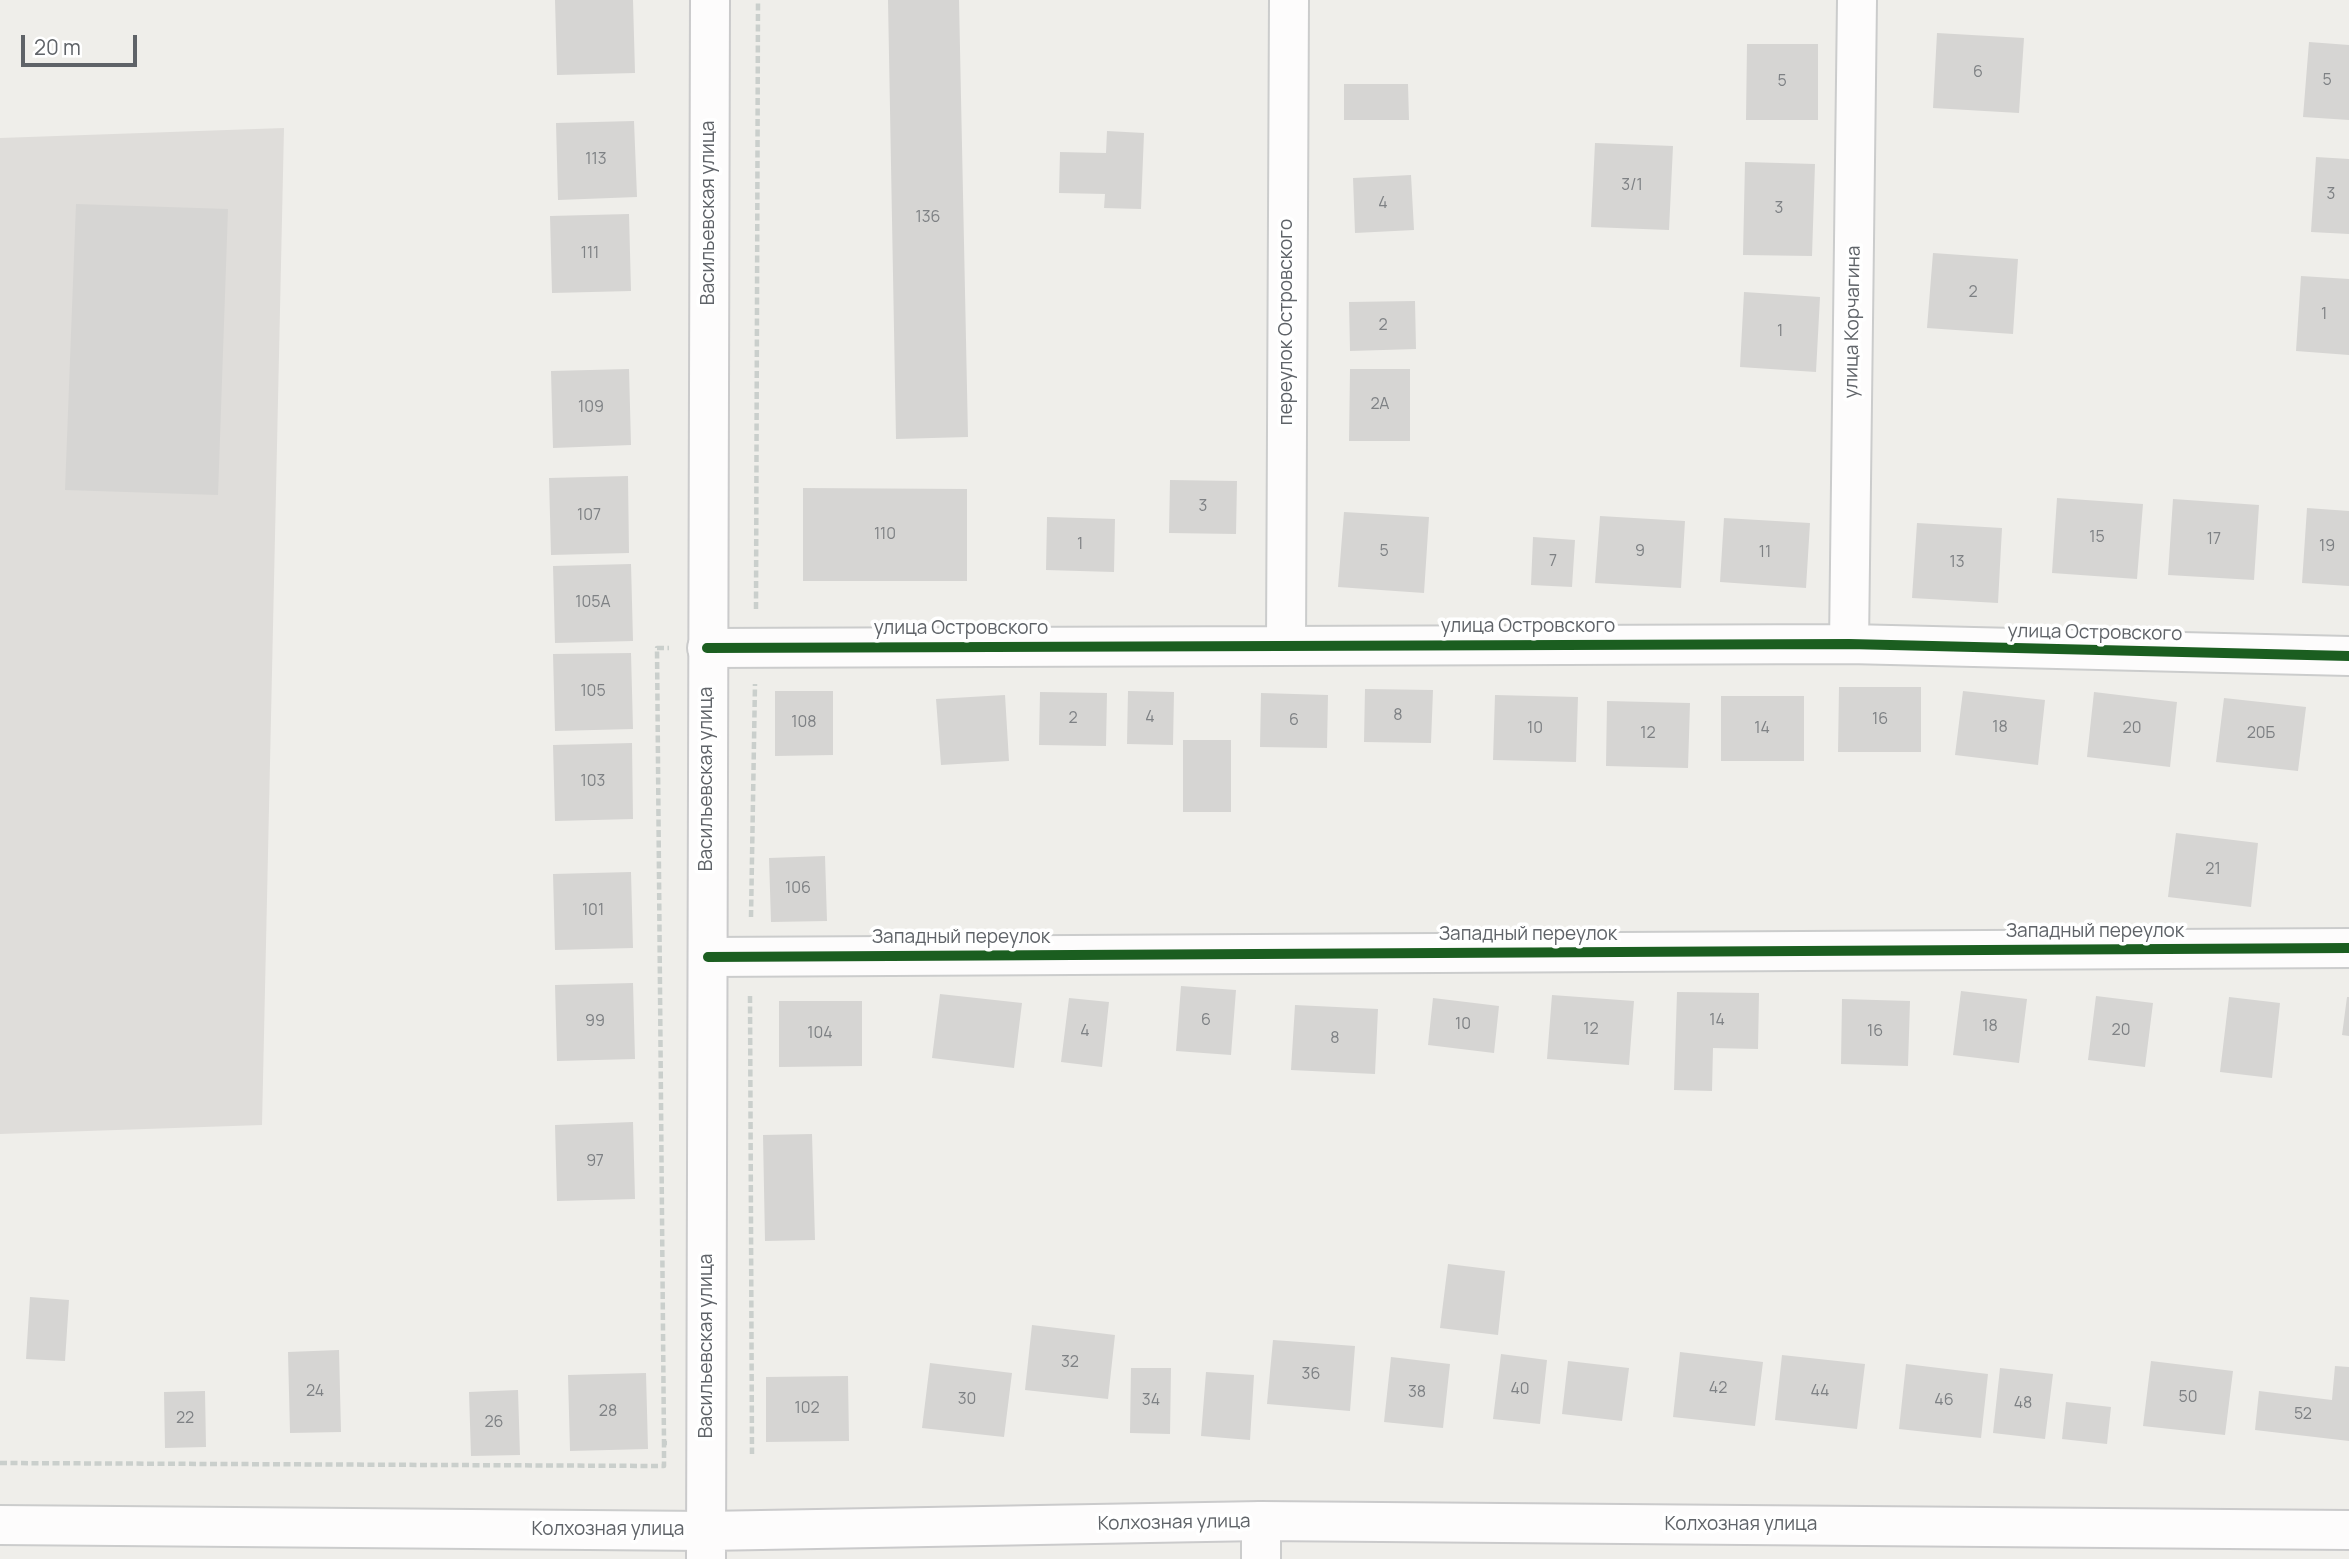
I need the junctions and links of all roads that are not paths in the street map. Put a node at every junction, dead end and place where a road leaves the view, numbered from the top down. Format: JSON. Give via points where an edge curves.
{"nodes":[{"id":1,"x":710,"y":0,"type":"edge"},
{"id":2,"x":1289,"y":0,"type":"edge"},
{"id":3,"x":1857,"y":0,"type":"edge"},
{"id":4,"x":1286,"y":644,"type":"junction"},
{"id":5,"x":1849,"y":644,"type":"junction"},
{"id":6,"x":707,"y":648,"type":"junction"},
{"id":7,"x":2349,"y":656,"type":"edge"},
{"id":8,"x":2349,"y":948,"type":"edge"},
{"id":9,"x":708,"y":957,"type":"junction"},
{"id":10,"x":1261,"y":1521,"type":"junction"},
{"id":11,"x":0,"y":1525,"type":"edge"},
{"id":12,"x":2349,"y":1530,"type":"edge"},
{"id":13,"x":706,"y":1545,"type":"edge"},
{"id":14,"x":1261,"y":1559,"type":"edge"}],
"edges":[{"from":1,"to":6,"type":"street","name":"Васильевская улица"},
{"from":2,"to":4,"type":"street","name":"переулок Островского"},
{"from":3,"to":5,"type":"street","name":"улица Корчагина"},
{"from":4,"to":5,"type":"street","name":"улица Островского"},
{"from":4,"to":6,"type":"street","name":"улица Островского"},
{"from":5,"to":7,"type":"street","name":"улица Островского"},
{"from":6,"to":9,"type":"street","name":"Васильевская улица"},
{"from":8,"to":9,"type":"street","name":"Западный переулок"},
{"from":9,"to":13,"type":"street","name":"Васильевская улица"},
{"from":10,"to":12,"type":"street","name":"Колхозная улица"},
{"from":10,"to":13,"type":"street","name":"Колхозная улица"},
{"from":10,"to":14,"type":"street"},
{"from":11,"to":13,"type":"street","name":"Колхозная улица"}]}
